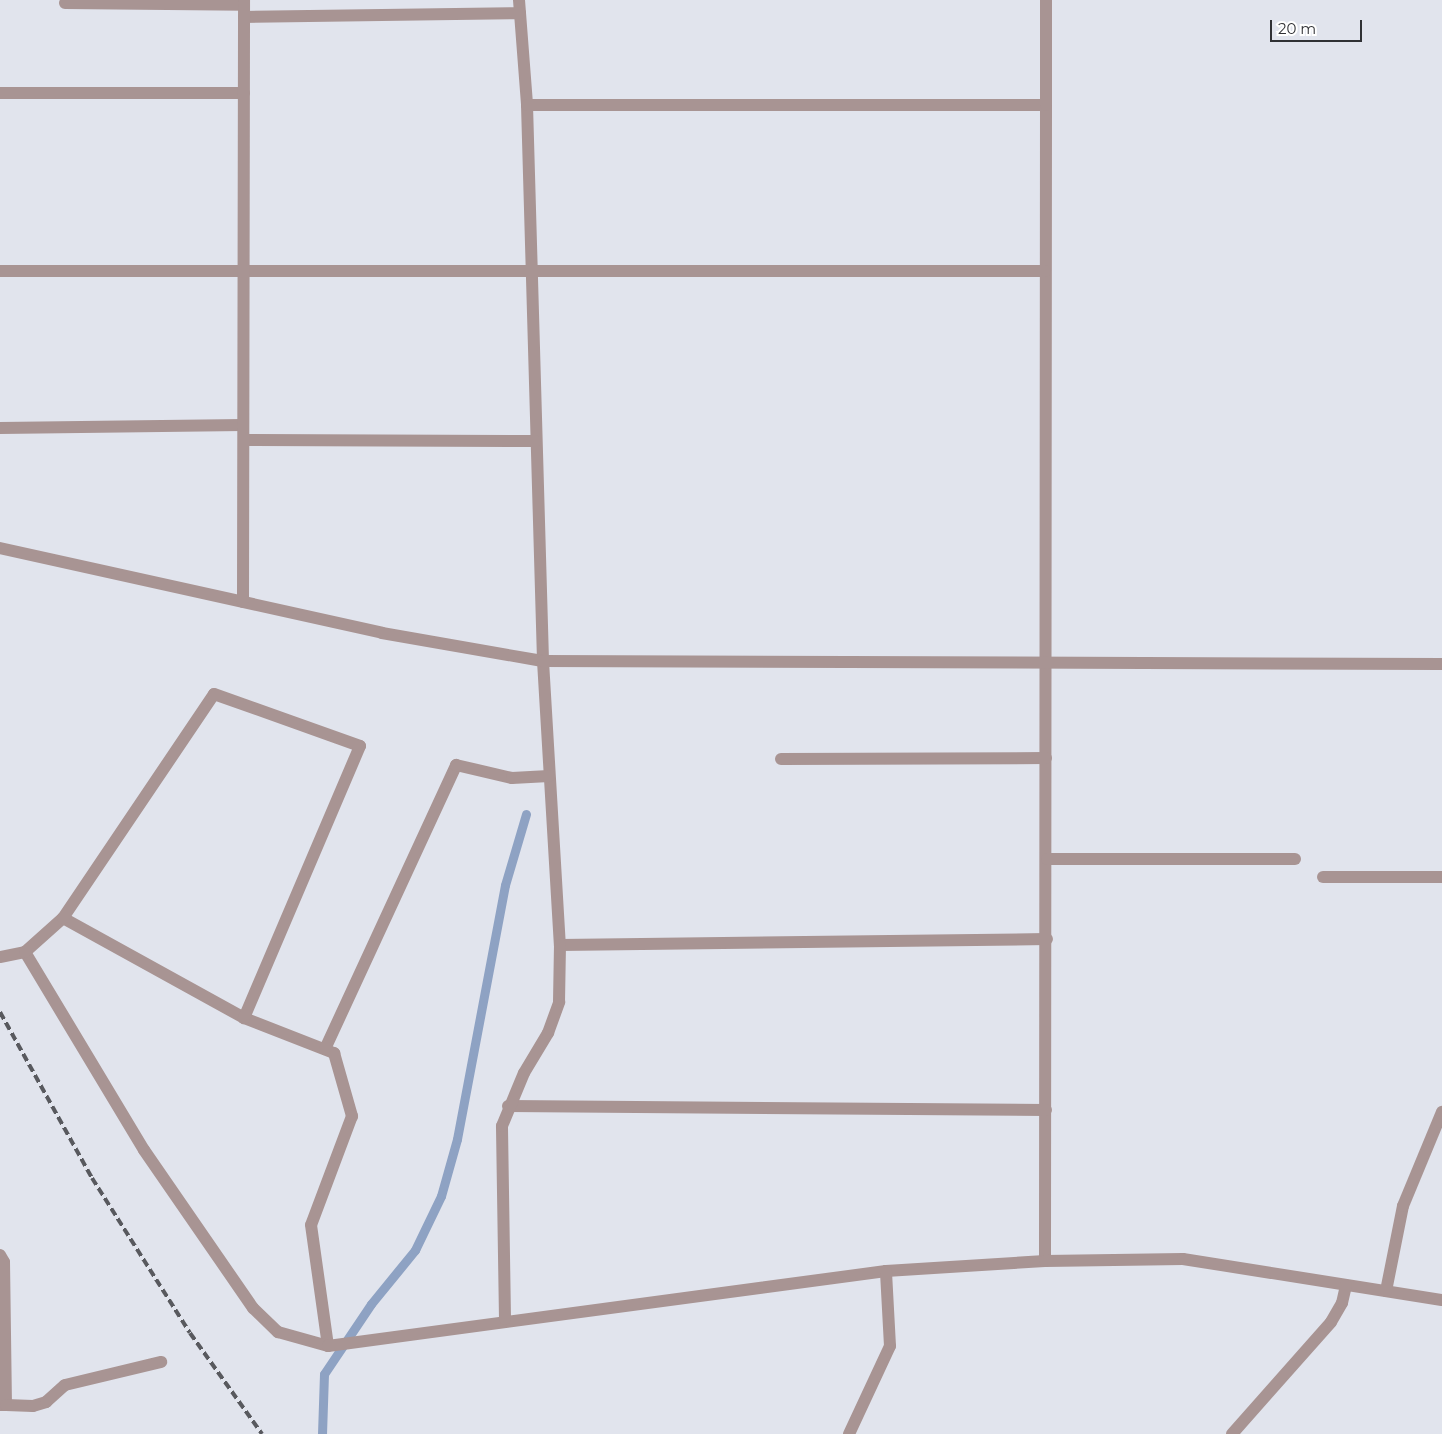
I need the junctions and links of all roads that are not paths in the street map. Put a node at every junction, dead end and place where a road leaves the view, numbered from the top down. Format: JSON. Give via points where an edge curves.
{"nodes":[{"id":1,"x":1046,"y":0,"type":"edge"},
{"id":2,"x":65,"y":3,"type":"dead end"},
{"id":3,"x":519,"y":6,"type":"edge"},
{"id":4,"x":244,"y":7,"type":"edge"},
{"id":5,"x":0,"y":93,"type":"edge"},
{"id":6,"x":244,"y":93,"type":"junction"},
{"id":7,"x":527,"y":105,"type":"junction"},
{"id":8,"x":1046,"y":105,"type":"junction"},
{"id":9,"x":528,"y":270,"type":"junction"},
{"id":10,"x":0,"y":271,"type":"edge"},
{"id":11,"x":1045,"y":271,"type":"junction"},
{"id":12,"x":244,"y":273,"type":"junction"},
{"id":13,"x":244,"y":425,"type":"junction"},
{"id":14,"x":0,"y":428,"type":"edge"},
{"id":15,"x":244,"y":440,"type":"junction"},
{"id":16,"x":535,"y":441,"type":"junction"},
{"id":17,"x":0,"y":548,"type":"edge"},
{"id":18,"x":243,"y":602,"type":"junction"},
{"id":19,"x":543,"y":661,"type":"junction"},
{"id":20,"x":1045,"y":663,"type":"junction"},
{"id":21,"x":1442,"y":664,"type":"edge"},
{"id":22,"x":1046,"y":758,"type":"junction"},
{"id":23,"x":781,"y":759,"type":"dead end"},
{"id":24,"x":549,"y":776,"type":"junction"},
{"id":25,"x":1047,"y":859,"type":"junction"},
{"id":26,"x":1295,"y":859,"type":"dead end"},
{"id":27,"x":1442,"y":876,"type":"edge"},
{"id":28,"x":1323,"y":877,"type":"dead end"},
{"id":29,"x":63,"y":918,"type":"junction"},
{"id":30,"x":1047,"y":939,"type":"junction"},
{"id":31,"x":560,"y":945,"type":"junction"},
{"id":32,"x":25,"y":952,"type":"junction"},
{"id":33,"x":0,"y":958,"type":"edge"},
{"id":34,"x":244,"y":1018,"type":"junction"},
{"id":35,"x":325,"y":1049,"type":"junction"},
{"id":36,"x":508,"y":1106,"type":"junction"},
{"id":37,"x":1046,"y":1110,"type":"junction"},
{"id":38,"x":1442,"y":1112,"type":"edge"},
{"id":39,"x":0,"y":1256,"type":"edge"},
{"id":40,"x":1045,"y":1261,"type":"junction"},
{"id":41,"x":886,"y":1271,"type":"junction"},
{"id":42,"x":1346,"y":1285,"type":"junction"},
{"id":43,"x":1386,"y":1291,"type":"junction"},
{"id":44,"x":1442,"y":1300,"type":"edge"},
{"id":45,"x":505,"y":1319,"type":"junction"},
{"id":46,"x":328,"y":1346,"type":"junction"},
{"id":47,"x":161,"y":1362,"type":"dead end"},
{"id":48,"x":3,"y":1405,"type":"edge"},
{"id":49,"x":849,"y":1434,"type":"edge"},
{"id":50,"x":1232,"y":1434,"type":"edge"}],
"edges":[{"from":1,"to":8,"type":"street"},
{"from":2,"to":4,"type":"street"},
{"from":3,"to":4,"type":"street"},
{"from":3,"to":7,"type":"street"},
{"from":4,"to":6,"type":"street"},
{"from":5,"to":6,"type":"street"},
{"from":6,"to":12,"type":"street"},
{"from":7,"to":8,"type":"street"},
{"from":7,"to":9,"type":"street"},
{"from":8,"to":11,"type":"street"},
{"from":9,"to":11,"type":"street"},
{"from":9,"to":12,"type":"street"},
{"from":9,"to":16,"type":"street"},
{"from":10,"to":12,"type":"street"},
{"from":11,"to":20,"type":"street"},
{"from":12,"to":13,"type":"street"},
{"from":13,"to":14,"type":"street"},
{"from":13,"to":15,"type":"street"},
{"from":15,"to":16,"type":"street"},
{"from":15,"to":18,"type":"street"},
{"from":16,"to":19,"type":"street"},
{"from":17,"to":18,"type":"street"},
{"from":18,"to":19,"type":"street"},
{"from":19,"to":20,"type":"street"},
{"from":19,"to":24,"type":"street"},
{"from":20,"to":21,"type":"street"},
{"from":20,"to":22,"type":"street"},
{"from":22,"to":23,"type":"street"},
{"from":22,"to":25,"type":"street"},
{"from":24,"to":31,"type":"street"},
{"from":24,"to":35,"type":"street","via":[[512,778],[456,765]]},
{"from":25,"to":26,"type":"street"},
{"from":25,"to":30,"type":"street"},
{"from":27,"to":28,"type":"street"},
{"from":29,"to":32,"type":"street"},
{"from":29,"to":34,"type":"street"},
{"from":29,"to":34,"type":"street","via":[[214,694],[360,746]]},
{"from":30,"to":31,"type":"street"},
{"from":30,"to":37,"type":"street"},
{"from":31,"to":36,"type":"street","via":[[559,1002],[548,1033]]},
{"from":32,"to":33,"type":"street"},
{"from":32,"to":46,"type":"street","via":[[144,1150],[253,1308],[278,1332]]},
{"from":34,"to":35,"type":"street"},
{"from":35,"to":46,"type":"street","via":[[334,1053],[352,1116],[311,1225]]},
{"from":36,"to":37,"type":"street"},
{"from":36,"to":45,"type":"street","via":[[502,1126]]},
{"from":37,"to":40,"type":"street"},
{"from":38,"to":43,"type":"street","via":[[1402,1206]]},
{"from":39,"to":48,"type":"street","via":[[4,1262]]},
{"from":40,"to":41,"type":"street"},
{"from":40,"to":42,"type":"street","via":[[1183,1259]]},
{"from":41,"to":45,"type":"street"},
{"from":41,"to":49,"type":"street","via":[[890,1346]]},
{"from":42,"to":43,"type":"street"},
{"from":42,"to":50,"type":"street","via":[[1342,1304],[1331,1322]]},
{"from":43,"to":44,"type":"street"},
{"from":45,"to":46,"type":"street"},
{"from":47,"to":48,"type":"street","via":[[65,1385],[46,1402],[33,1406]]}]}
